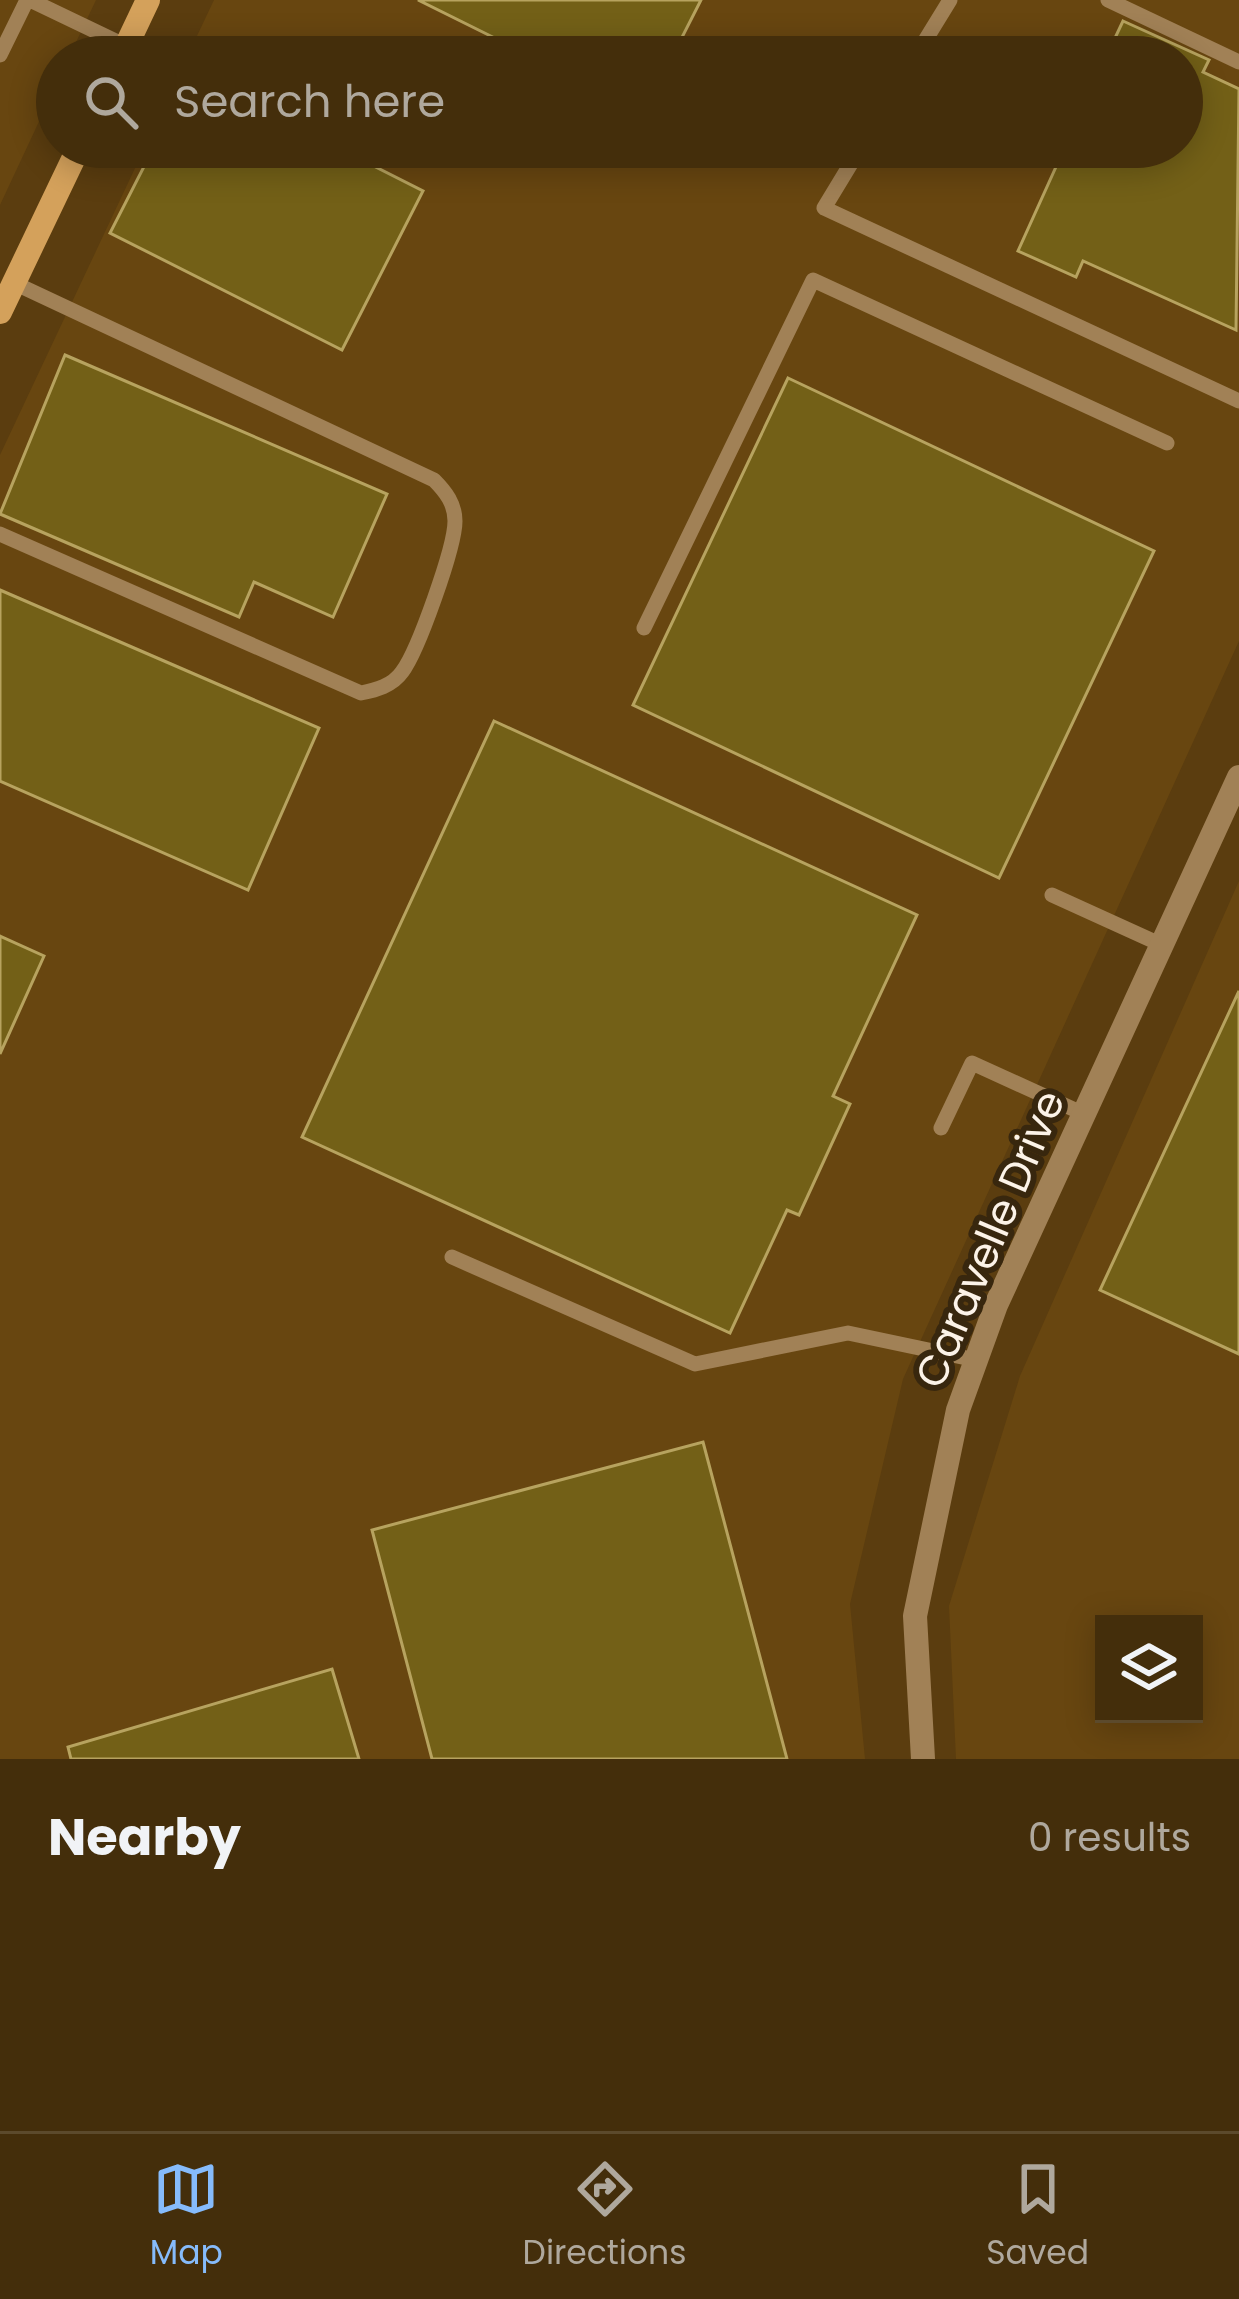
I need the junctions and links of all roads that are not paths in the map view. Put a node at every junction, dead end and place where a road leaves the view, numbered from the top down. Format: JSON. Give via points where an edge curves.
{"nodes":[{"id":1,"x":28,"y":0,"type":"edge"},
{"id":2,"x":148,"y":0,"type":"edge"},
{"id":3,"x":950,"y":0,"type":"edge"},
{"id":4,"x":1108,"y":0,"type":"edge"},
{"id":5,"x":96,"y":36,"type":"edge"},
{"id":6,"x":131,"y":36,"type":"edge"},
{"id":7,"x":928,"y":36,"type":"edge"},
{"id":8,"x":1184,"y":36,"type":"edge"},
{"id":9,"x":1203,"y":45,"type":"edge"},
{"id":10,"x":0,"y":55,"type":"edge"},
{"id":11,"x":1239,"y":62,"type":"edge"},
{"id":12,"x":69,"y":168,"type":"edge"},
{"id":13,"x":848,"y":168,"type":"edge"},
{"id":14,"x":14,"y":283,"type":"junction"},
{"id":15,"x":0,"y":312,"type":"edge"},
{"id":16,"x":1239,"y":401,"type":"edge"},
{"id":17,"x":1167,"y":443,"type":"dead end"},
{"id":18,"x":0,"y":535,"type":"edge"},
{"id":19,"x":644,"y":628,"type":"dead end"},
{"id":20,"x":1239,"y":777,"type":"edge"},
{"id":21,"x":1052,"y":895,"type":"dead end"},
{"id":22,"x":1162,"y":945,"type":"junction"},
{"id":23,"x":1084,"y":1114,"type":"junction"},
{"id":24,"x":941,"y":1128,"type":"dead end"},
{"id":25,"x":452,"y":1257,"type":"dead end"},
{"id":26,"x":976,"y":1360,"type":"junction"},
{"id":27,"x":923,"y":1759,"type":"edge"}],
"edges":[{"from":1,"to":5,"type":"lane"},
{"from":1,"to":10,"type":"lane"},
{"from":2,"to":6,"type":"street"},
{"from":3,"to":7,"type":"lane"},
{"from":4,"to":8,"type":"lane"},
{"from":9,"to":11,"type":"lane"},
{"from":12,"to":14,"type":"street"},
{"from":13,"to":16,"type":"lane","via":[[824,208]]},
{"from":14,"to":15,"type":"street"},
{"from":14,"to":18,"type":"lane","via":[[434,480],[448,494],[455,521],[430,610],[401,673],[361,692]]},
{"from":17,"to":19,"type":"lane","via":[[813,280]]},
{"from":20,"to":22,"type":"street","name":"Caravelle Drive"},
{"from":21,"to":22,"type":"lane"},
{"from":22,"to":23,"type":"street","name":"Caravelle Drive"},
{"from":23,"to":24,"type":"lane","via":[[972,1063]]},
{"from":23,"to":26,"type":"street","name":"Caravelle Drive"},
{"from":25,"to":26,"type":"lane","via":[[695,1364],[848,1333]]},
{"from":26,"to":27,"type":"street","name":"Caravelle Drive","via":[[915,1616]]}]}
